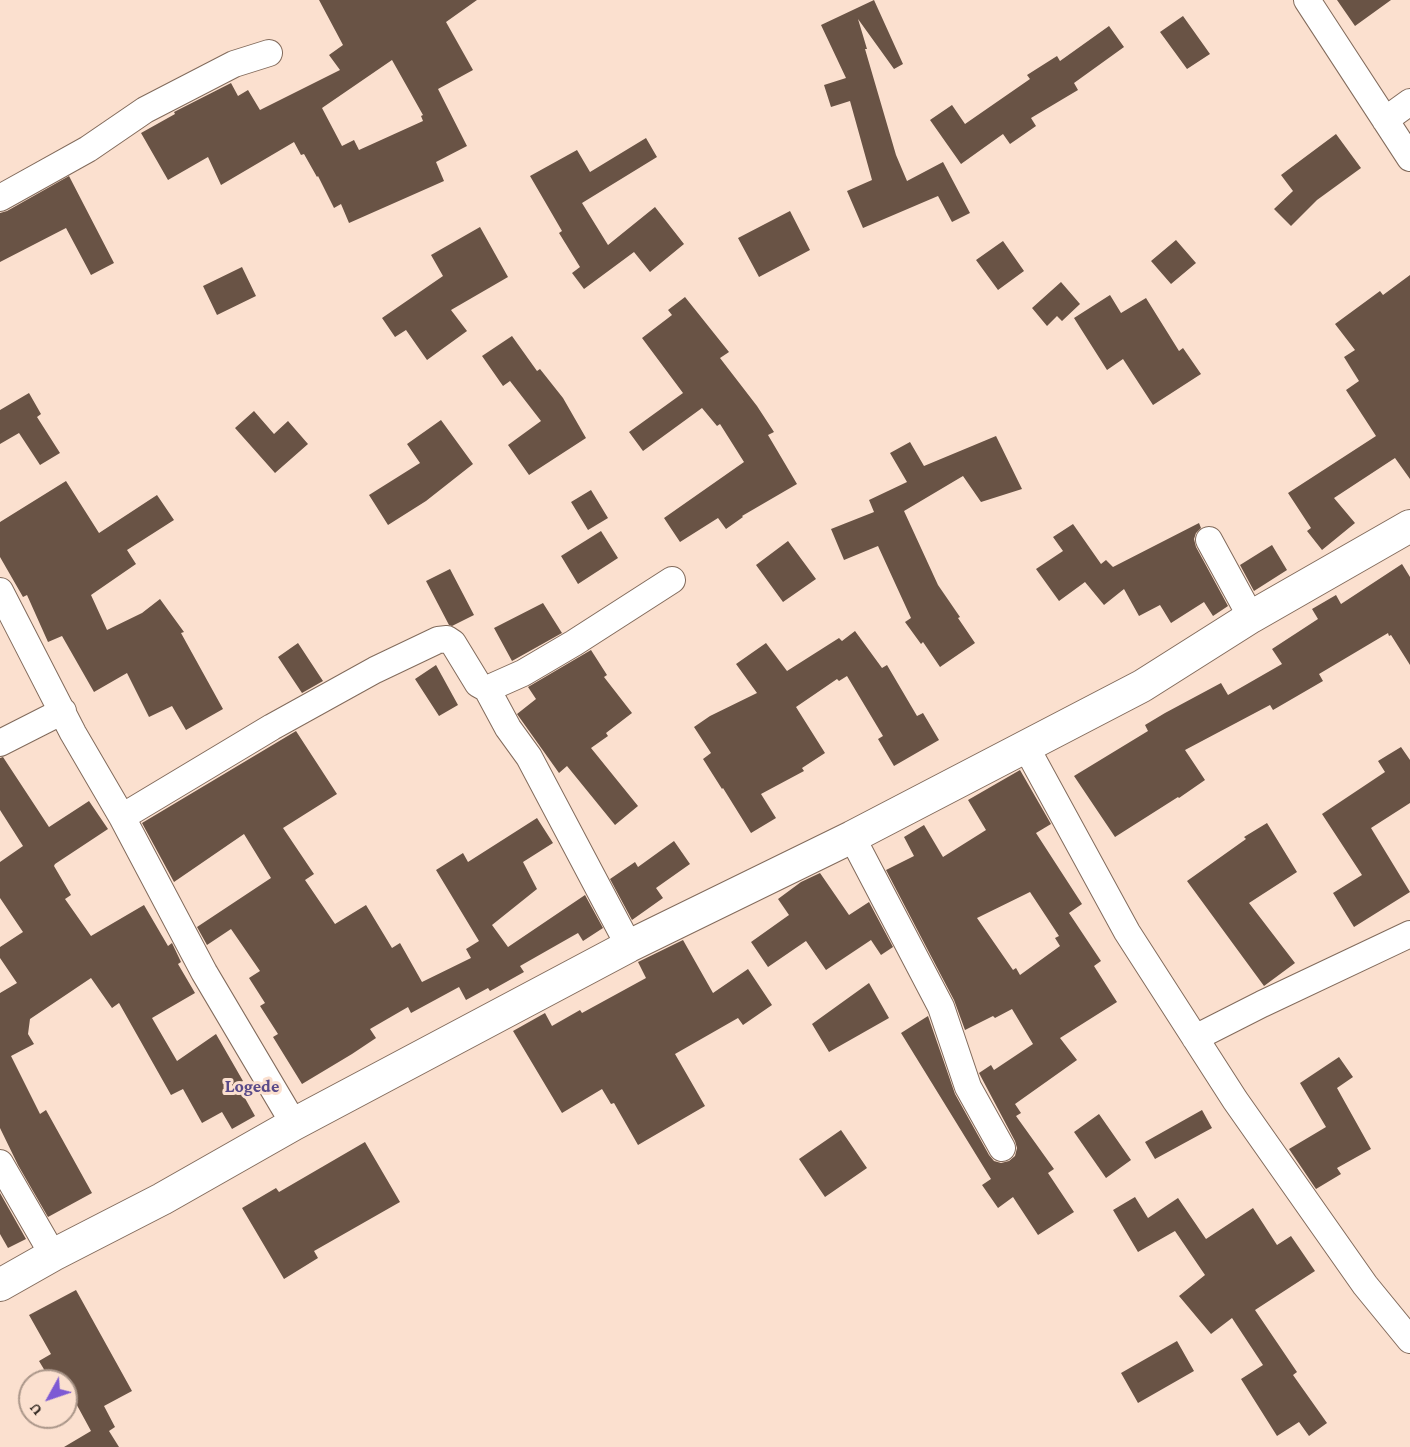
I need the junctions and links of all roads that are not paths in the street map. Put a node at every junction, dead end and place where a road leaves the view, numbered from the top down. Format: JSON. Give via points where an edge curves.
{"nodes":[{"id":1,"x":1307,"y":0,"type":"edge"},
{"id":2,"x":270,"y":53,"type":"dead end"},
{"id":3,"x":1410,"y":102,"type":"edge"},
{"id":4,"x":1385,"y":120,"type":"junction"},
{"id":5,"x":1410,"y":158,"type":"edge"},
{"id":6,"x":0,"y":198,"type":"edge"},
{"id":7,"x":1410,"y":526,"type":"edge"},
{"id":8,"x":1209,"y":540,"type":"dead end"},
{"id":9,"x":672,"y":580,"type":"dead end"},
{"id":10,"x":0,"y":591,"type":"edge"},
{"id":11,"x":1251,"y":617,"type":"junction"},
{"id":12,"x":487,"y":689,"type":"junction"},
{"id":13,"x":63,"y":711,"type":"junction"},
{"id":14,"x":0,"y":743,"type":"edge"},
{"id":15,"x":1026,"y":747,"type":"junction"},
{"id":16,"x":122,"y":818,"type":"junction"},
{"id":17,"x":852,"y":837,"type":"junction"},
{"id":18,"x":1410,"y":934,"type":"edge"},
{"id":19,"x":629,"y":946,"type":"junction"},
{"id":20,"x":1195,"y":1038,"type":"junction"},
{"id":21,"x":294,"y":1124,"type":"junction"},
{"id":22,"x":1002,"y":1148,"type":"dead end"},
{"id":23,"x":0,"y":1163,"type":"edge"},
{"id":24,"x":53,"y":1255,"type":"junction"},
{"id":25,"x":0,"y":1285,"type":"edge"},
{"id":26,"x":1410,"y":1340,"type":"edge"}],
"edges":[{"from":1,"to":4,"type":"street"},
{"from":2,"to":6,"type":"street","via":[[234,64],[145,110],[88,149]]},
{"from":3,"to":4,"type":"street"},
{"from":4,"to":5,"type":"street"},
{"from":7,"to":11,"type":"street"},
{"from":8,"to":11,"type":"street"},
{"from":9,"to":12,"type":"street","via":[[574,643]]},
{"from":10,"to":13,"type":"street"},
{"from":11,"to":15,"type":"street","via":[[1142,686]]},
{"from":12,"to":16,"type":"street","via":[[478,684],[453,643],[438,640],[292,716]]},
{"from":12,"to":19,"type":"street","via":[[529,757]]},
{"from":13,"to":14,"type":"street"},
{"from":13,"to":16,"type":"street"},
{"from":15,"to":17,"type":"street"},
{"from":15,"to":20,"type":"street","via":[[1127,932]]},
{"from":16,"to":21,"type":"street","via":[[204,972]]},
{"from":17,"to":19,"type":"street"},
{"from":17,"to":22,"type":"street","via":[[941,1007],[965,1080]]},
{"from":18,"to":20,"type":"street"},
{"from":19,"to":21,"type":"street"},
{"from":20,"to":26,"type":"street","via":[[1365,1285]]},
{"from":21,"to":24,"type":"street"},
{"from":23,"to":24,"type":"street"},
{"from":24,"to":25,"type":"street"}]}
